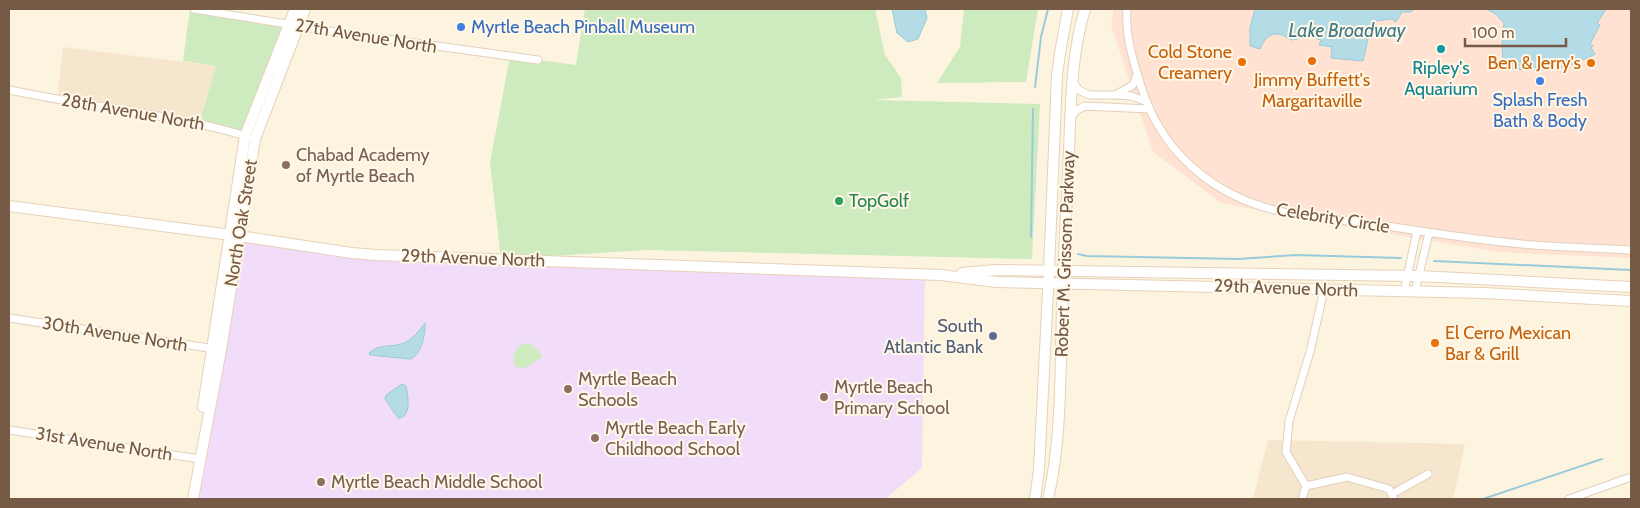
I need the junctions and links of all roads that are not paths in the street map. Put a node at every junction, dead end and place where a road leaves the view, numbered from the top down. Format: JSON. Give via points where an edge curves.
{"nodes":[{"id":1,"x":194,"y":9,"type":"edge"},
{"id":2,"x":295,"y":9,"type":"edge"},
{"id":3,"x":305,"y":9,"type":"edge"},
{"id":4,"x":1068,"y":9,"type":"edge"},
{"id":5,"x":1086,"y":9,"type":"edge"},
{"id":6,"x":1127,"y":9,"type":"edge"},
{"id":7,"x":293,"y":25,"type":"junction"},
{"id":8,"x":538,"y":60,"type":"dead end"},
{"id":9,"x":1137,"y":75,"type":"junction"},
{"id":10,"x":1073,"y":82,"type":"junction"},
{"id":11,"x":9,"y":90,"type":"edge"},
{"id":12,"x":1115,"y":95,"type":"junction"},
{"id":13,"x":1145,"y":100,"type":"junction"},
{"id":14,"x":1149,"y":109,"type":"junction"},
{"id":15,"x":1071,"y":117,"type":"junction"},
{"id":16,"x":250,"y":137,"type":"junction"},
{"id":17,"x":9,"y":206,"type":"edge"},
{"id":18,"x":1417,"y":230,"type":"junction"},
{"id":19,"x":1429,"y":233,"type":"junction"},
{"id":20,"x":234,"y":235,"type":"junction"},
{"id":21,"x":1631,"y":250,"type":"edge"},
{"id":22,"x":1049,"y":271,"type":"junction"},
{"id":23,"x":1064,"y":271,"type":"junction"},
{"id":24,"x":941,"y":275,"type":"junction"},
{"id":25,"x":1408,"y":276,"type":"junction"},
{"id":26,"x":1419,"y":276,"type":"junction"},
{"id":27,"x":1048,"y":283,"type":"junction"},
{"id":28,"x":1063,"y":284,"type":"junction"},
{"id":29,"x":1631,"y":287,"type":"edge"},
{"id":30,"x":1324,"y":290,"type":"junction"},
{"id":31,"x":1410,"y":291,"type":"junction"},
{"id":32,"x":1631,"y":301,"type":"edge"},
{"id":33,"x":9,"y":318,"type":"edge"},
{"id":34,"x":216,"y":349,"type":"junction"},
{"id":35,"x":9,"y":430,"type":"edge"},
{"id":36,"x":200,"y":459,"type":"junction"},
{"id":37,"x":1428,"y":474,"type":"dead end"},
{"id":38,"x":1631,"y":477,"type":"edge"},
{"id":39,"x":1306,"y":486,"type":"junction"},
{"id":40,"x":1393,"y":497,"type":"edge"},
{"id":41,"x":193,"y":499,"type":"edge"},
{"id":42,"x":1035,"y":499,"type":"edge"},
{"id":43,"x":1048,"y":499,"type":"edge"},
{"id":44,"x":1302,"y":499,"type":"edge"},
{"id":45,"x":1570,"y":499,"type":"edge"}],
"edges":[{"from":1,"to":7,"type":"street","name":"27th Avenue North"},
{"from":2,"to":7,"type":"main road","name":"North Oak Street"},
{"from":3,"to":7,"type":"main road","name":"North Oak Street"},
{"from":4,"to":22,"type":"main road","name":"Robert M. Grissom Parkway","via":[[1057,75]]},
{"from":5,"to":10,"type":"main road","name":"Robert M. Grissom Parkway"},
{"from":6,"to":9,"type":"street","name":"Celebrity Circle","via":[[1128,42]]},
{"from":7,"to":8,"type":"street","name":"27th Avenue North"},
{"from":7,"to":16,"type":"main road","name":"North Oak Street"},
{"from":9,"to":12,"type":"street","via":[[1133,84]]},
{"from":9,"to":13,"type":"street","name":"Celebrity Circle"},
{"from":10,"to":12,"type":"street","via":[[1089,95]]},
{"from":10,"to":15,"type":"main road","name":"Robert M. Grissom Parkway"},
{"from":11,"to":16,"type":"street","name":"28th Avenue North","via":[[200,122]]},
{"from":12,"to":13,"type":"street"},
{"from":13,"to":14,"type":"street","name":"Celebrity Circle"},
{"from":14,"to":15,"type":"street","via":[[1085,106]]},
{"from":14,"to":18,"type":"street","name":"Celebrity Circle","via":[[1180,155],[1200,175],[1231,194],[1300,215]]},
{"from":15,"to":23,"type":"main road","name":"Robert M. Grissom Parkway"},
{"from":16,"to":20,"type":"main road","name":"North Oak Street"},
{"from":17,"to":20,"type":"main road","name":"29th Avenue North"},
{"from":18,"to":19,"type":"street","name":"Celebrity Circle"},
{"from":18,"to":25,"type":"street"},
{"from":19,"to":21,"type":"street","name":"Celebrity Circle","via":[[1522,244]]},
{"from":19,"to":26,"type":"street"},
{"from":20,"to":24,"type":"main road","name":"29th Avenue North","via":[[376,255]]},
{"from":20,"to":34,"type":"main road","name":"North Oak Street"},
{"from":22,"to":23,"type":"main road","name":"29th Avenue North"},
{"from":22,"to":24,"type":"main road","name":"29th Avenue North","via":[[996,270]]},
{"from":22,"to":27,"type":"main road","name":"Robert M. Grissom Parkway"},
{"from":23,"to":25,"type":"main road","name":"29th Avenue North"},
{"from":23,"to":28,"type":"main road","name":"Robert M. Grissom Parkway"},
{"from":24,"to":27,"type":"main road","name":"29th Avenue North","via":[[997,282]]},
{"from":25,"to":26,"type":"main road","name":"29th Avenue North"},
{"from":25,"to":31,"type":"street"},
{"from":26,"to":29,"type":"main road","name":"29th Avenue North"},
{"from":26,"to":31,"type":"street"},
{"from":27,"to":28,"type":"main road","name":"29th Avenue North"},
{"from":27,"to":42,"type":"main road","name":"Robert M. Grissom Parkway"},
{"from":28,"to":30,"type":"main road","name":"29th Avenue North"},
{"from":28,"to":43,"type":"main road","name":"Robert M. Grissom Parkway","via":[[1058,420]]},
{"from":30,"to":31,"type":"main road","name":"29th Avenue North"},
{"from":30,"to":39,"type":"street","via":[[1289,421],[1286,452]]},
{"from":31,"to":32,"type":"main road","name":"29th Avenue North"},
{"from":33,"to":34,"type":"street","name":"30th Avenue North"},
{"from":34,"to":36,"type":"main road","name":"North Oak Street"},
{"from":35,"to":36,"type":"street","name":"31st Avenue North"},
{"from":36,"to":41,"type":"main road","name":"North Oak Street"},
{"from":37,"to":40,"type":"street"},
{"from":38,"to":45,"type":"street"},
{"from":39,"to":40,"type":"street","via":[[1347,477],[1389,489]]},
{"from":39,"to":44,"type":"street"}]}
